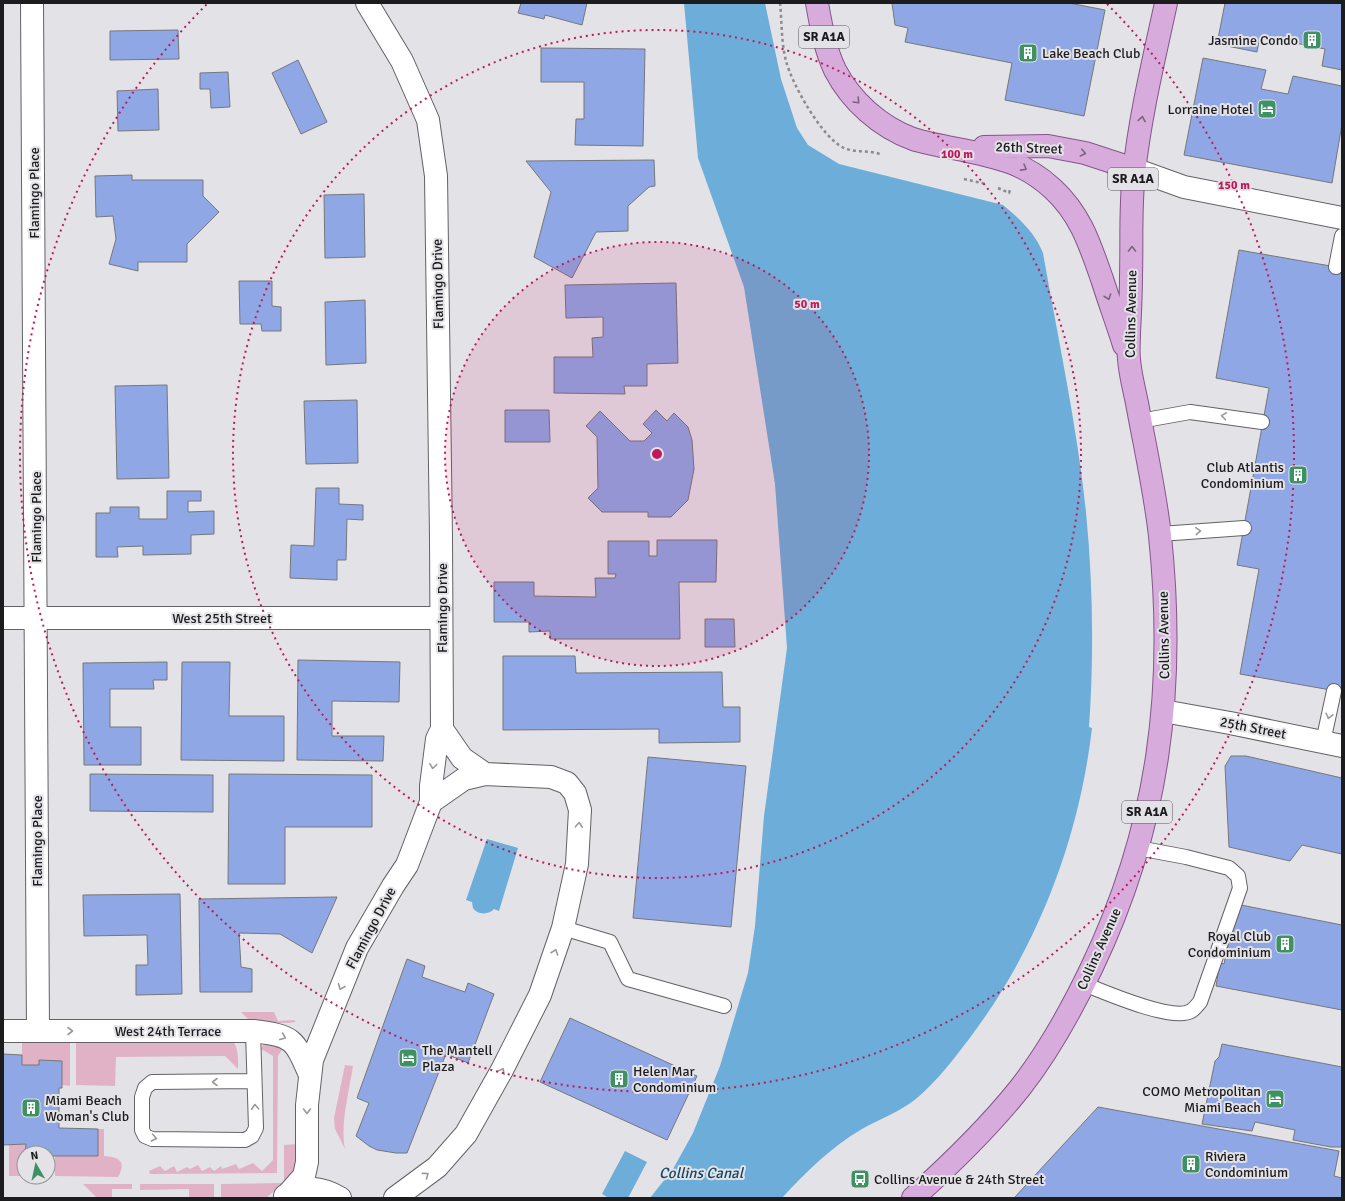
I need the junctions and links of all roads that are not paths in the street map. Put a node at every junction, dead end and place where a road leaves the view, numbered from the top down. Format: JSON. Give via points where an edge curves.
{"nodes":[{"id":1,"x":32,"y":3,"type":"edge"},
{"id":2,"x":366,"y":3,"type":"edge"},
{"id":3,"x":817,"y":3,"type":"edge"},
{"id":4,"x":1166,"y":3,"type":"edge"},
{"id":5,"x":947,"y":147,"type":"junction"},
{"id":6,"x":1134,"y":170,"type":"junction"},
{"id":7,"x":1342,"y":218,"type":"edge"},
{"id":8,"x":1342,"y":236,"type":"edge"},
{"id":9,"x":1336,"y":267,"type":"dead end"},
{"id":10,"x":1129,"y":358,"type":"junction"},
{"id":11,"x":1140,"y":421,"type":"junction"},
{"id":12,"x":1262,"y":422,"type":"dead end"},
{"id":13,"x":1244,"y":528,"type":"dead end"},
{"id":14,"x":1160,"y":534,"type":"junction"},
{"id":15,"x":3,"y":618,"type":"edge"},
{"id":16,"x":36,"y":618,"type":"junction"},
{"id":17,"x":442,"y":618,"type":"junction"},
{"id":18,"x":1334,"y":691,"type":"dead end"},
{"id":19,"x":1163,"y":711,"type":"junction"},
{"id":20,"x":442,"y":729,"type":"junction"},
{"id":21,"x":1333,"y":744,"type":"edge"},
{"id":22,"x":485,"y":774,"type":"junction"},
{"id":23,"x":431,"y":802,"type":"junction"},
{"id":24,"x":1138,"y":848,"type":"junction"},
{"id":25,"x":563,"y":928,"type":"junction"},
{"id":26,"x":1084,"y":984,"type":"junction"},
{"id":27,"x":724,"y":1006,"type":"dead end"},
{"id":28,"x":38,"y":1031,"type":"junction"},
{"id":29,"x":253,"y":1031,"type":"junction"},
{"id":30,"x":3,"y":1032,"type":"edge"},
{"id":31,"x":310,"y":1075,"type":"junction"},
{"id":32,"x":254,"y":1081,"type":"junction"},
{"id":33,"x":285,"y":1196,"type":"edge"},
{"id":34,"x":340,"y":1198,"type":"edge"},
{"id":35,"x":395,"y":1198,"type":"edge"},
{"id":36,"x":913,"y":1198,"type":"edge"}],
"edges":[{"from":1,"to":16,"type":"street","name":"Flamingo Place"},
{"from":2,"to":17,"type":"street","name":"Flamingo Drive","via":[[402,61],[428,120],[436,176]]},
{"from":3,"to":5,"type":"main road","number":"SR A1A","one_way":true,"via":[[829,56],[849,92],[870,114],[894,130],[914,139]]},
{"from":6,"to":4,"type":"main road","name":"Collins Avenue","number":"SR A1A","one_way":true},
{"from":5,"to":6,"type":"main road","name":"26th Street","one_way":true,"via":[[1048,146],[1085,153]]},
{"from":5,"to":10,"type":"main road","number":"SR A1A","one_way":true,"via":[[1010,161],[1042,179],[1063,199],[1089,241]]},
{"from":6,"to":7,"type":"street","name":"26th Street","via":[[1184,187]]},
{"from":10,"to":6,"type":"main road","name":"Collins Avenue","number":"SR A1A","one_way":true},
{"from":8,"to":9,"type":"lane"},
{"from":10,"to":11,"type":"main road","name":"Collins Avenue","number":"SR A1A"},
{"from":12,"to":11,"type":"lane","one_way":true,"via":[[1190,412]]},
{"from":11,"to":14,"type":"main road","name":"Collins Avenue","number":"SR A1A"},
{"from":14,"to":13,"type":"lane","one_way":true},
{"from":14,"to":19,"type":"main road","name":"Collins Avenue","number":"SR A1A","via":[[1166,636]]},
{"from":15,"to":16,"type":"street","name":"West 25th Street"},
{"from":16,"to":17,"type":"street","name":"West 25th Street"},
{"from":16,"to":28,"type":"street","name":"Flamingo Place"},
{"from":17,"to":20,"type":"street","name":"Flamingo Drive"},
{"from":18,"to":21,"type":"lane","one_way":true},
{"from":19,"to":21,"type":"street","name":"25th Street"},
{"from":19,"to":24,"type":"main road","name":"Collins Avenue","number":"SR A1A","via":[[1149,805]]},
{"from":20,"to":22,"type":"street","via":[[462,758]]},
{"from":20,"to":23,"type":"street","name":"Flamingo Drive","one_way":true,"via":[[437,739]]},
{"from":22,"to":23,"type":"street","via":[[464,779]]},
{"from":25,"to":22,"type":"street","one_way":true,"via":[[577,864],[580,810],[575,793],[567,783],[551,778]]},
{"from":23,"to":31,"type":"street","name":"Flamingo Drive","one_way":true,"via":[[407,865],[358,948],[312,1060]]},
{"from":24,"to":26,"type":"main road","name":"Collins Avenue","number":"SR A1A","via":[[1112,924]]},
{"from":24,"to":26,"type":"lane","via":[[1229,868],[1238,876],[1240,888],[1200,1002],[1191,1011],[1177,1014],[1138,1005]]},
{"from":25,"to":27,"type":"lane","via":[[610,942],[628,979]]},
{"from":35,"to":25,"type":"street","one_way":true,"via":[[437,1167],[466,1134],[540,995]]},
{"from":26,"to":36,"type":"main road","name":"Collins Avenue","number":"SR A1A","via":[[1037,1065],[1020,1087],[968,1147]]},
{"from":28,"to":29,"type":"street","name":"West 24th Terrace","one_way":true},
{"from":28,"to":30,"type":"street","name":"West 24th Terrace"},
{"from":29,"to":31,"type":"street","name":"West 24th Terrace","one_way":true,"via":[[279,1034],[291,1040],[299,1049]]},
{"from":29,"to":32,"type":"lane"},
{"from":31,"to":33,"type":"street","name":"Flamingo Drive","one_way":true,"via":[[307,1162],[304,1176]]},
{"from":32,"to":32,"type":"lane","one_way":true,"via":[[152,1082],[145,1088],[142,1097],[142,1130],[145,1136],[152,1139],[245,1140],[252,1136],[256,1128]]},
{"from":33,"to":34,"type":"street","via":[[313,1188],[330,1192]]}]}
